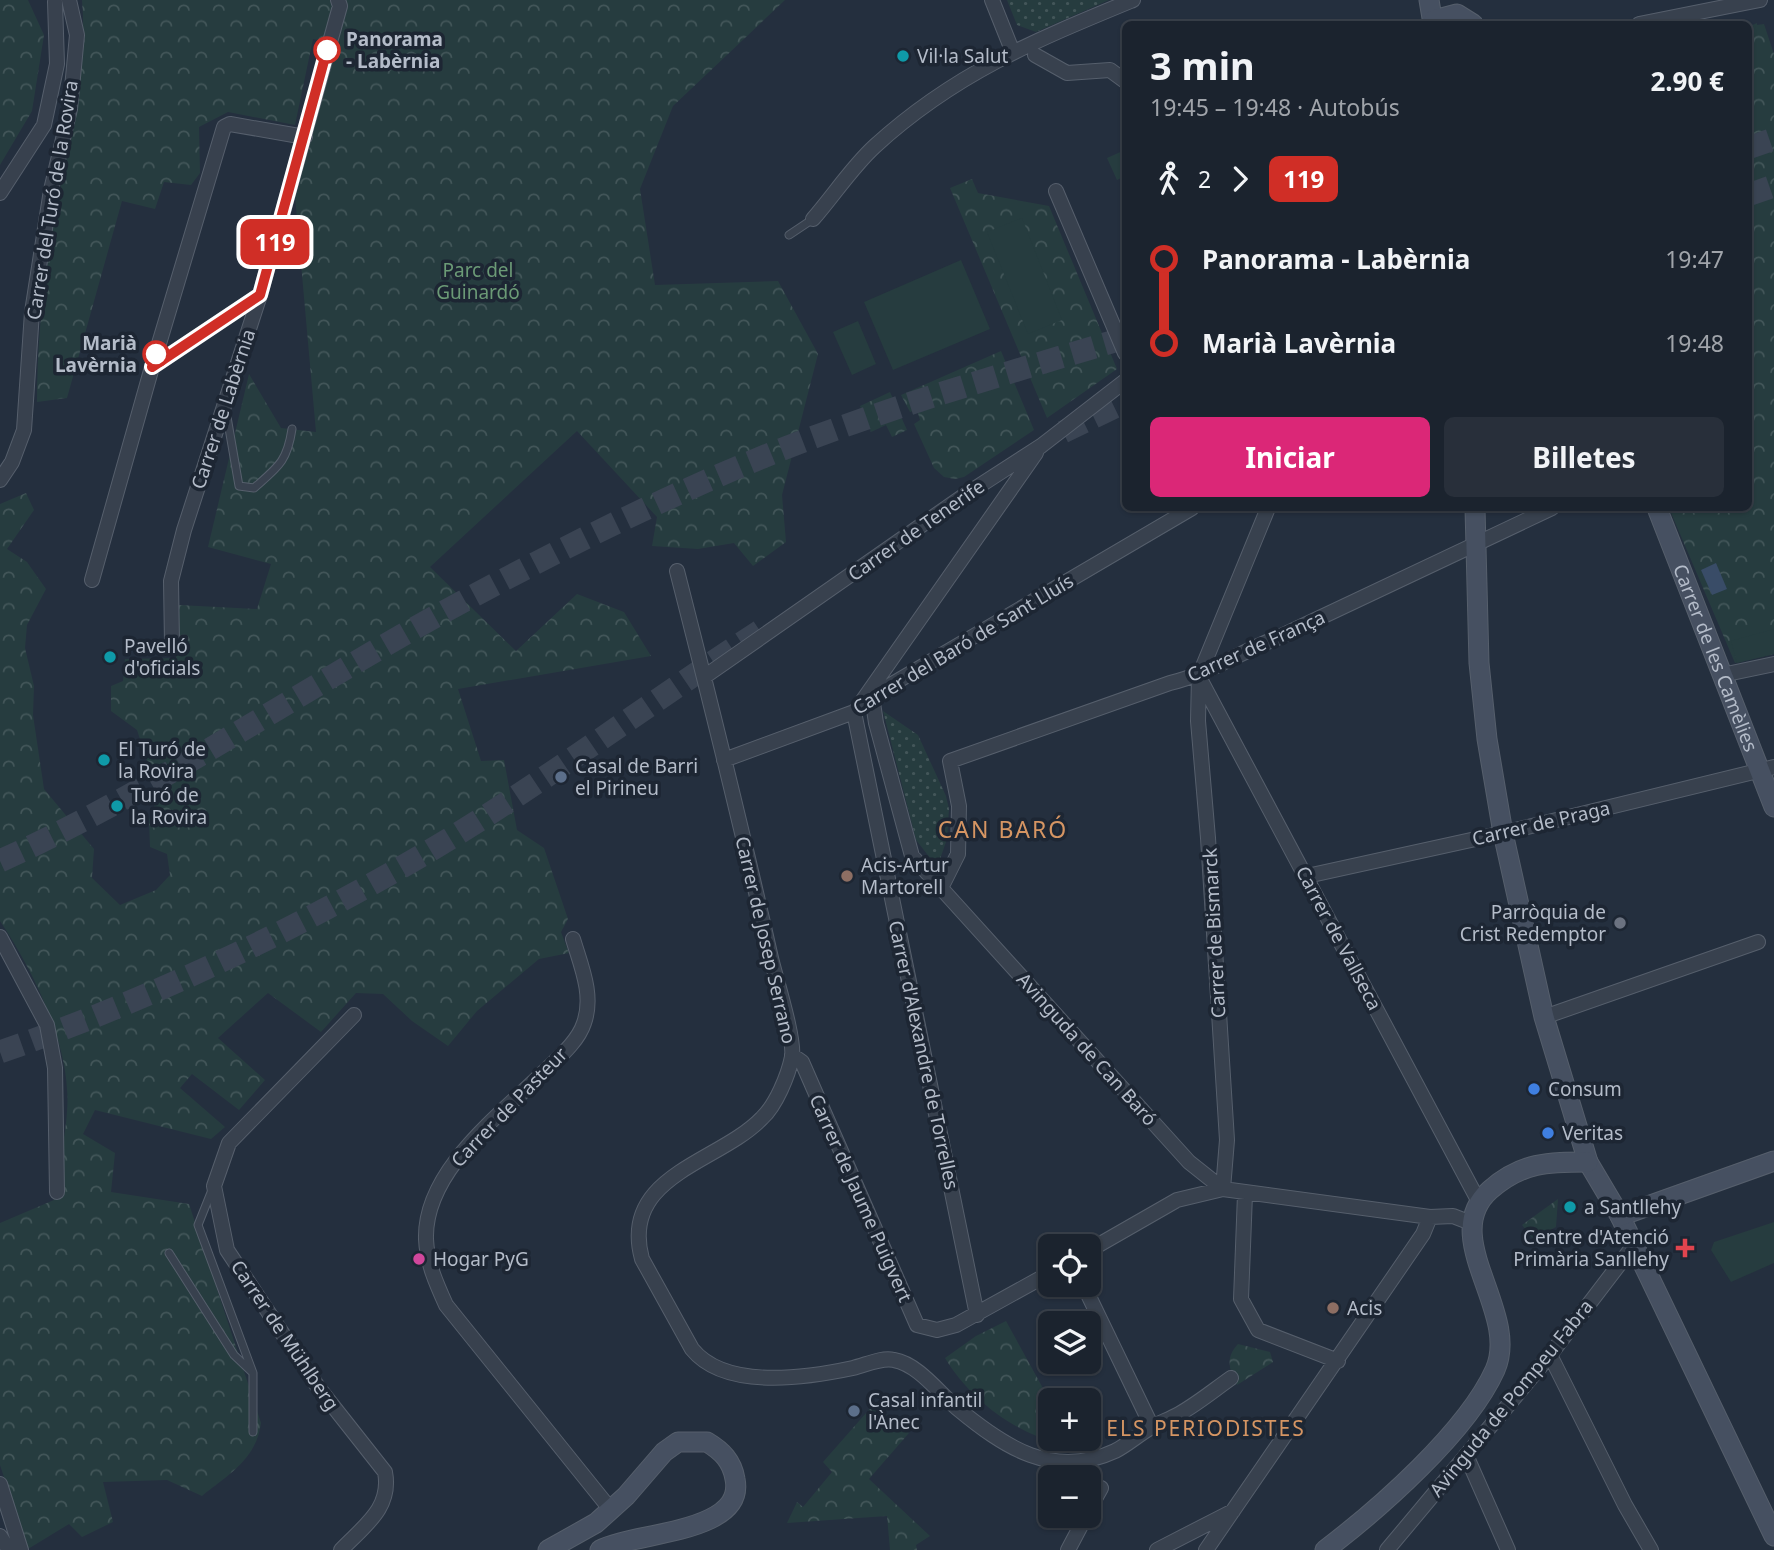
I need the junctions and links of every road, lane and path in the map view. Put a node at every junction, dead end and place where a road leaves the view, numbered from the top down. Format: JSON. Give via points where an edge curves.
{"nodes":[{"id":1,"x":59,"y":0,"type":"edge"},
{"id":2,"x":338,"y":0,"type":"edge"},
{"id":3,"x":992,"y":0,"type":"edge"},
{"id":4,"x":1133,"y":0,"type":"edge"},
{"id":5,"x":1429,"y":0,"type":"edge"},
{"id":6,"x":1453,"y":0,"type":"edge"},
{"id":7,"x":1760,"y":0,"type":"edge"},
{"id":8,"x":1433,"y":21,"type":"edge"},
{"id":9,"x":1436,"y":21,"type":"edge"},
{"id":10,"x":1469,"y":21,"type":"edge"},
{"id":11,"x":1471,"y":21,"type":"edge"},
{"id":12,"x":1654,"y":21,"type":"edge"},
{"id":13,"x":1013,"y":50,"type":"junction"},
{"id":14,"x":1035,"y":55,"type":"dead end"},
{"id":15,"x":1122,"y":79,"type":"edge"},
{"id":16,"x":305,"y":138,"type":"junction"},
{"id":17,"x":1056,"y":191,"type":"dead end"},
{"id":18,"x":0,"y":193,"type":"edge"},
{"id":19,"x":813,"y":219,"type":"joint"},
{"id":20,"x":789,"y":235,"type":"dead end"},
{"id":21,"x":260,"y":295,"type":"junction"},
{"id":22,"x":1122,"y":346,"type":"edge"},
{"id":23,"x":152,"y":367,"type":"junction"},
{"id":24,"x":1122,"y":383,"type":"edge"},
{"id":25,"x":225,"y":405,"type":"junction"},
{"id":26,"x":292,"y":429,"type":"dead end"},
{"id":27,"x":1041,"y":446,"type":"junction"},
{"id":28,"x":991,"y":478,"type":"junction"},
{"id":29,"x":0,"y":480,"type":"edge"},
{"id":30,"x":1008,"y":493,"type":"junction"},
{"id":31,"x":1187,"y":511,"type":"edge"},
{"id":32,"x":1267,"y":511,"type":"edge"},
{"id":33,"x":1475,"y":511,"type":"edge"},
{"id":34,"x":1546,"y":511,"type":"edge"},
{"id":35,"x":1658,"y":511,"type":"edge"},
{"id":36,"x":1475,"y":544,"type":"junction"},
{"id":37,"x":677,"y":571,"type":"dead end"},
{"id":38,"x":92,"y":580,"type":"dead end"},
{"id":39,"x":172,"y":643,"type":"dead end"},
{"id":40,"x":1774,"y":664,"type":"edge"},
{"id":41,"x":1722,"y":675,"type":"junction"},
{"id":42,"x":1199,"y":676,"type":"junction"},
{"id":43,"x":704,"y":677,"type":"junction"},
{"id":44,"x":872,"y":696,"type":"junction"},
{"id":45,"x":854,"y":712,"type":"junction"},
{"id":46,"x":724,"y":760,"type":"junction"},
{"id":47,"x":1767,"y":769,"type":"edge"},
{"id":48,"x":1774,"y":807,"type":"edge"},
{"id":49,"x":1503,"y":833,"type":"junction"},
{"id":50,"x":1307,"y":876,"type":"junction"},
{"id":51,"x":941,"y":888,"type":"junction"},
{"id":52,"x":0,"y":937,"type":"edge"},
{"id":53,"x":573,"y":939,"type":"dead end"},
{"id":54,"x":1758,"y":942,"type":"dead end"},
{"id":55,"x":354,"y":1015,"type":"dead end"},
{"id":56,"x":1544,"y":1017,"type":"junction"},
{"id":57,"x":792,"y":1055,"type":"junction"},
{"id":58,"x":1774,"y":1161,"type":"edge"},
{"id":59,"x":1588,"y":1162,"type":"junction"},
{"id":60,"x":1198,"y":1169,"type":"junction"},
{"id":61,"x":214,"y":1186,"type":"junction"},
{"id":62,"x":1223,"y":1189,"type":"junction"},
{"id":63,"x":57,"y":1192,"type":"dead end"},
{"id":64,"x":1245,"y":1194,"type":"junction"},
{"id":65,"x":1186,"y":1198,"type":"junction"},
{"id":66,"x":1478,"y":1200,"type":"junction"},
{"id":67,"x":1430,"y":1216,"type":"junction"},
{"id":68,"x":1620,"y":1216,"type":"junction"},
{"id":69,"x":1471,"y":1223,"type":"junction"},
{"id":70,"x":1101,"y":1244,"type":"edge"},
{"id":71,"x":1634,"y":1245,"type":"junction"},
{"id":72,"x":169,"y":1253,"type":"dead end"},
{"id":73,"x":1038,"y":1280,"type":"edge"},
{"id":74,"x":1089,"y":1297,"type":"edge"},
{"id":75,"x":977,"y":1315,"type":"junction"},
{"id":76,"x":1550,"y":1355,"type":"junction"},
{"id":77,"x":1338,"y":1361,"type":"junction"},
{"id":78,"x":253,"y":1373,"type":"junction"},
{"id":79,"x":1231,"y":1378,"type":"dead end"},
{"id":80,"x":1153,"y":1427,"type":"junction"},
{"id":81,"x":253,"y":1432,"type":"dead end"},
{"id":82,"x":1466,"y":1455,"type":"junction"},
{"id":83,"x":0,"y":1484,"type":"edge"},
{"id":84,"x":611,"y":1510,"type":"junction"},
{"id":85,"x":1234,"y":1511,"type":"junction"},
{"id":86,"x":1079,"y":1528,"type":"edge"},
{"id":87,"x":0,"y":1535,"type":"edge"},
{"id":88,"x":1774,"y":1536,"type":"edge"},
{"id":89,"x":9,"y":1550,"type":"edge"},
{"id":90,"x":21,"y":1550,"type":"edge"},
{"id":91,"x":341,"y":1550,"type":"edge"},
{"id":92,"x":548,"y":1550,"type":"edge"},
{"id":93,"x":600,"y":1550,"type":"edge"},
{"id":94,"x":1068,"y":1550,"type":"edge"},
{"id":95,"x":1157,"y":1550,"type":"edge"},
{"id":96,"x":1206,"y":1550,"type":"edge"},
{"id":97,"x":1325,"y":1550,"type":"edge"},
{"id":98,"x":1387,"y":1550,"type":"edge"},
{"id":99,"x":1508,"y":1550,"type":"edge"},
{"id":100,"x":1651,"y":1550,"type":"edge"}],
"edges":[{"from":1,"to":18,"type":"street","via":[[57,64],[44,125]]},
{"from":1,"to":29,"type":"street","name":"Carrer del Turó de la Rovira","via":[[76,23],[70,109],[51,190],[32,312],[24,430]]},
{"from":2,"to":16,"type":"street","name":"Carrer de Labèrnia"},
{"from":3,"to":13,"type":"street"},
{"from":4,"to":13,"type":"street"},
{"from":5,"to":8,"type":"street"},
{"from":6,"to":11,"type":"street"},
{"from":7,"to":12,"type":"street"},
{"from":9,"to":10,"type":"street","via":[[1457,14]]},
{"from":13,"to":19,"type":"street","via":[[935,96],[881,141]]},
{"from":14,"to":15,"type":"street","via":[[1067,73],[1110,70]]},
{"from":16,"to":21,"type":"street","name":"Carrer de Labèrnia"},
{"from":16,"to":23,"type":"street","via":[[230,124],[224,127]]},
{"from":17,"to":22,"type":"street"},
{"from":19,"to":20,"type":"lane"},
{"from":21,"to":23,"type":"street"},
{"from":21,"to":25,"type":"street","name":"Carrer de Labèrnia"},
{"from":23,"to":38,"type":"street"},
{"from":24,"to":27,"type":"street","name":"Carrer de Tenerife"},
{"from":25,"to":26,"type":"lane","via":[[239,486],[254,488],[280,466],[288,455]]},
{"from":25,"to":39,"type":"street","name":"Carrer de Labèrnia","via":[[171,581]]},
{"from":27,"to":28,"type":"street","name":"Carrer de Tenerife"},
{"from":27,"to":30,"type":"street"},
{"from":28,"to":30,"type":"street"},
{"from":28,"to":43,"type":"street","name":"Carrer de Tenerife"},
{"from":30,"to":45,"type":"street"},
{"from":31,"to":44,"type":"street","name":"Carrer del Baró de Sant Lluís"},
{"from":32,"to":42,"type":"street"},
{"from":33,"to":36,"type":"street"},
{"from":34,"to":36,"type":"street","name":"Carrer de França"},
{"from":35,"to":41,"type":"street","name":"Carrer de les Camèlies"},
{"from":36,"to":42,"type":"street","name":"Carrer de França","via":[[1242,651]]},
{"from":36,"to":49,"type":"street","via":[[1479,663]]},
{"from":37,"to":43,"type":"street","name":"Carrer de Josep Serrano"},
{"from":40,"to":41,"type":"street"},
{"from":41,"to":47,"type":"street","name":"Carrer de les Camèlies"},
{"from":42,"to":50,"type":"street","name":"Carrer de Vallseca"},
{"from":42,"to":51,"type":"street","name":"Carrer de França","via":[[950,761],[959,806],[958,854]]},
{"from":42,"to":62,"type":"street","name":"Carrer de Bismarck","via":[[1198,721],[1227,1140]]},
{"from":43,"to":46,"type":"street","name":"Carrer de Josep Serrano"},
{"from":44,"to":45,"type":"street","name":"Carrer del Baró de Sant Lluís"},
{"from":44,"to":51,"type":"street","name":"Avinguda de Can Baró","via":[[912,856]]},
{"from":45,"to":46,"type":"street","name":"Carrer del Baró de Sant Lluís"},
{"from":45,"to":75,"type":"street","name":"Carrer d'Alexandre de Torrelles"},
{"from":46,"to":57,"type":"street","name":"Carrer de Josep Serrano"},
{"from":47,"to":48,"type":"street","name":"Carrer de les Camèlies"},
{"from":47,"to":49,"type":"street","name":"Carrer de Praga"},
{"from":49,"to":50,"type":"street","name":"Carrer de Praga"},
{"from":49,"to":56,"type":"street"},
{"from":50,"to":66,"type":"street","name":"Carrer de Vallseca"},
{"from":51,"to":60,"type":"street","name":"Avinguda de Can Baró"},
{"from":52,"to":63,"type":"street","via":[[47,1025],[55,1068]]},
{"from":53,"to":84,"type":"street","name":"Carrer de Pasteur","via":[[587,987],[585,1022],[551,1065],[452,1165],[436,1192],[426,1238],[431,1272],[453,1316]]},
{"from":54,"to":56,"type":"street"},
{"from":55,"to":61,"type":"street","via":[[229,1143]]},
{"from":56,"to":59,"type":"street"},
{"from":57,"to":75,"type":"street","name":"Carrer de Jaume Puigvert","via":[[802,1062],[917,1325],[937,1330]]},
{"from":57,"to":80,"type":"street","name":"Carrer de Josep Serrano","via":[[777,1095],[761,1119],[660,1186],[640,1222],[642,1259],[699,1357],[723,1372],[751,1376],[817,1373],[882,1360],[900,1362],[993,1438],[1046,1462],[1087,1461],[1115,1451]]},
{"from":58,"to":68,"type":"street"},
{"from":59,"to":66,"type":"street","via":[[1522,1167]]},
{"from":59,"to":68,"type":"street"},
{"from":60,"to":62,"type":"street","name":"Avinguda de Can Baró"},
{"from":60,"to":65,"type":"street"},
{"from":61,"to":78,"type":"lane","via":[[198,1225]]},
{"from":61,"to":91,"type":"street","name":"Carrer de Mühlberg","via":[[227,1250],[318,1387],[386,1472],[388,1489],[379,1510]]},
{"from":62,"to":64,"type":"street","name":"Avinguda de Can Baró"},
{"from":62,"to":65,"type":"street"},
{"from":64,"to":67,"type":"street","name":"Avinguda de Can Baró"},
{"from":64,"to":77,"type":"street","via":[[1241,1299],[1252,1320],[1258,1330]]},
{"from":65,"to":70,"type":"street"},
{"from":66,"to":69,"type":"street"},
{"from":67,"to":69,"type":"street","name":"Avinguda de Can Baró","via":[[1453,1216]]},
{"from":67,"to":77,"type":"street","via":[[1423,1234]]},
{"from":68,"to":71,"type":"street"},
{"from":69,"to":97,"type":"street","via":[[1500,1332],[1496,1368],[1475,1402],[1423,1462],[1363,1521]]},
{"from":71,"to":76,"type":"street","name":"Avinguda de Pompeu Fabra"},
{"from":71,"to":88,"type":"street"},
{"from":72,"to":78,"type":"lane","via":[[234,1355]]},
{"from":73,"to":75,"type":"street"},
{"from":74,"to":80,"type":"street"},
{"from":76,"to":82,"type":"street","name":"Avinguda de Pompeu Fabra"},
{"from":76,"to":100,"type":"street"},
{"from":77,"to":85,"type":"street"},
{"from":78,"to":81,"type":"lane"},
{"from":79,"to":80,"type":"street"},
{"from":82,"to":98,"type":"street","name":"Avinguda de Pompeu Fabra"},
{"from":82,"to":99,"type":"street"},
{"from":83,"to":90,"type":"street"},
{"from":84,"to":92,"type":"street","via":[[582,1533]]},
{"from":84,"to":93,"type":"street","via":[[664,1451],[678,1443],[707,1443],[724,1454],[734,1473],[734,1494],[717,1517],[693,1527],[626,1539]]},
{"from":85,"to":95,"type":"street"},
{"from":85,"to":96,"type":"street"},
{"from":86,"to":94,"type":"street"},
{"from":87,"to":89,"type":"street"}]}
